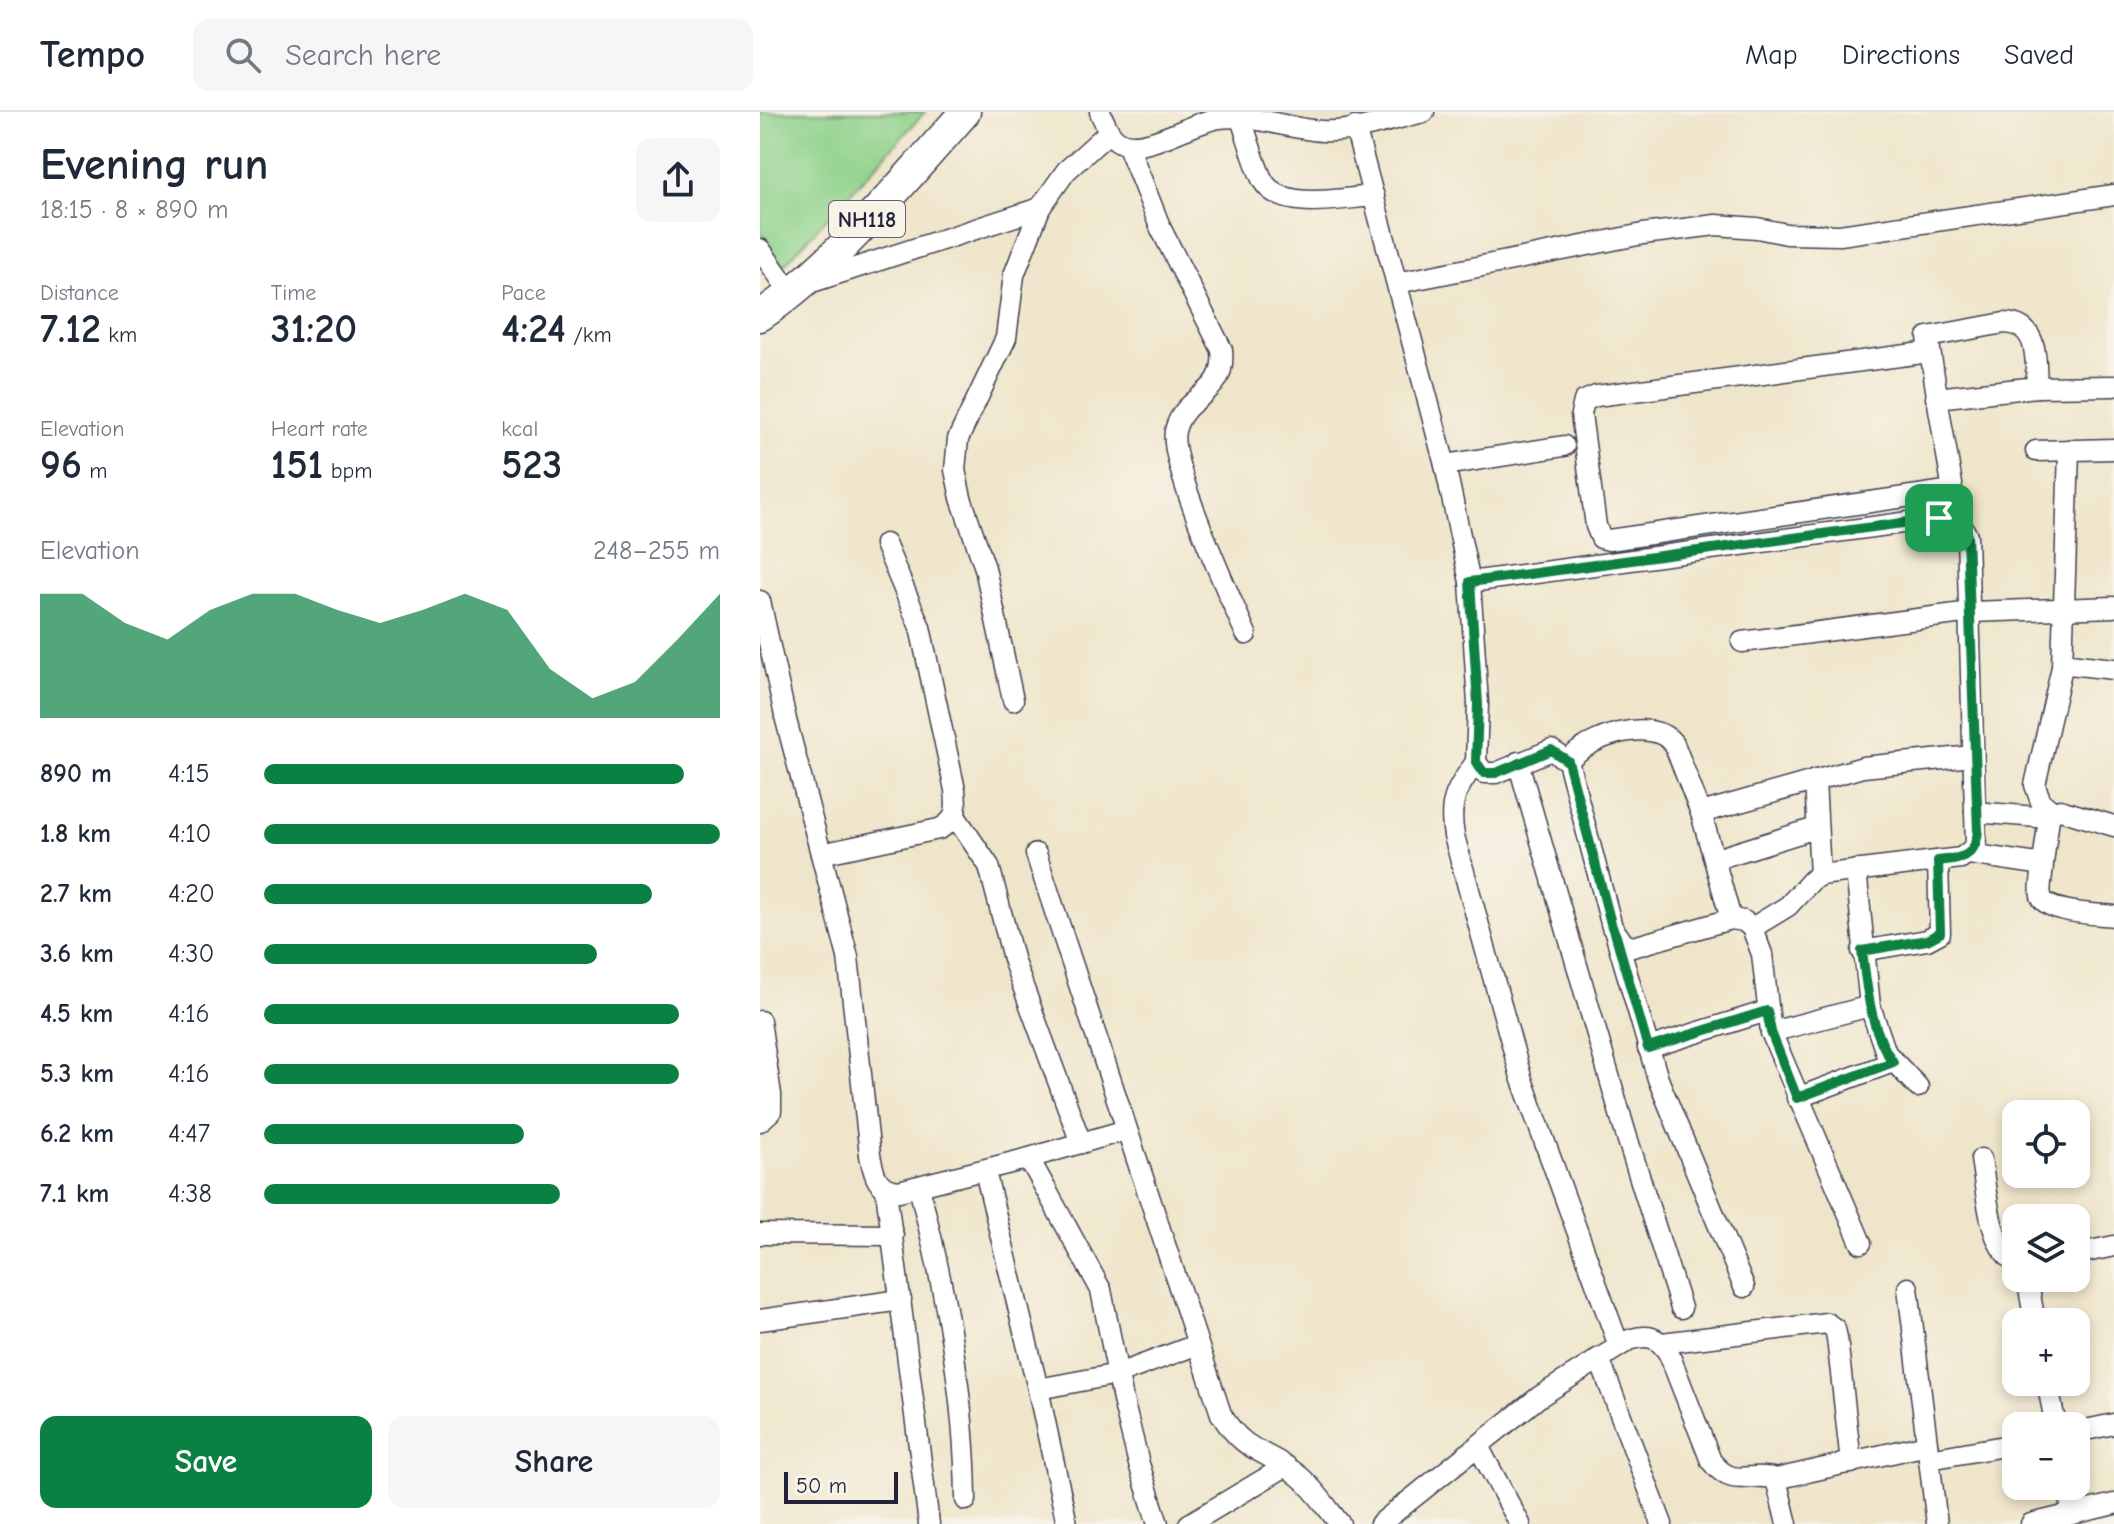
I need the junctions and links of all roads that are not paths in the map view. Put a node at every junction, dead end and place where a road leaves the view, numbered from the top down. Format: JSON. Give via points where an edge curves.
{"nodes":[{"id":1,"x":939,"y":112,"type":"edge"},
{"id":2,"x":965,"y":112,"type":"edge"},
{"id":3,"x":1100,"y":112,"type":"edge"},
{"id":4,"x":1424,"y":112,"type":"edge"},
{"id":5,"x":1241,"y":119,"type":"junction"},
{"id":6,"x":1355,"y":127,"type":"junction"},
{"id":7,"x":1109,"y":132,"type":"junction"},
{"id":8,"x":1128,"y":146,"type":"junction"},
{"id":9,"x":2114,"y":195,"type":"edge"},
{"id":10,"x":1374,"y":196,"type":"junction"},
{"id":11,"x":1040,"y":208,"type":"junction"},
{"id":12,"x":760,"y":249,"type":"edge"},
{"id":13,"x":1397,"y":283,"type":"junction"},
{"id":14,"x":781,"y":289,"type":"edge"},
{"id":15,"x":760,"y":316,"type":"edge"},
{"id":16,"x":1930,"y":352,"type":"junction"},
{"id":17,"x":2114,"y":386,"type":"edge"},
{"id":18,"x":2037,"y":387,"type":"junction"},
{"id":19,"x":1936,"y":398,"type":"junction"},
{"id":20,"x":1564,"y":446,"type":"dead end"},
{"id":21,"x":2114,"y":449,"type":"edge"},
{"id":22,"x":2069,"y":450,"type":"junction"},
{"id":23,"x":2036,"y":451,"type":"dead end"},
{"id":24,"x":1445,"y":465,"type":"junction"},
{"id":25,"x":885,"y":544,"type":"dead end"},
{"id":26,"x":1470,"y":582,"type":"junction"},
{"id":27,"x":760,"y":601,"type":"edge"},
{"id":28,"x":2114,"y":607,"type":"edge"},
{"id":29,"x":2063,"y":609,"type":"junction"},
{"id":30,"x":1971,"y":612,"type":"junction"},
{"id":31,"x":763,"y":628,"type":"edge"},
{"id":32,"x":1246,"y":634,"type":"dead end"},
{"id":33,"x":1742,"y":642,"type":"dead end"},
{"id":34,"x":2062,"y":667,"type":"junction"},
{"id":35,"x":2114,"y":669,"type":"edge"},
{"id":36,"x":1013,"y":700,"type":"dead end"},
{"id":37,"x":1973,"y":756,"type":"junction"},
{"id":38,"x":1568,"y":761,"type":"junction"},
{"id":39,"x":1476,"y":762,"type":"junction"},
{"id":40,"x":1518,"y":762,"type":"junction"},
{"id":41,"x":1815,"y":780,"type":"junction"},
{"id":42,"x":1975,"y":812,"type":"junction"},
{"id":43,"x":1701,"y":813,"type":"junction"},
{"id":44,"x":2051,"y":815,"type":"junction"},
{"id":45,"x":955,"y":816,"type":"junction"},
{"id":46,"x":2114,"y":826,"type":"edge"},
{"id":47,"x":1816,"y":828,"type":"junction"},
{"id":48,"x":821,"y":854,"type":"junction"},
{"id":49,"x":1036,"y":854,"type":"dead end"},
{"id":50,"x":1969,"y":854,"type":"junction"},
{"id":51,"x":1716,"y":859,"type":"junction"},
{"id":52,"x":1938,"y":861,"type":"junction"},
{"id":53,"x":2043,"y":863,"type":"junction"},
{"id":54,"x":1856,"y":870,"type":"junction"},
{"id":55,"x":1820,"y":875,"type":"junction"},
{"id":56,"x":2114,"y":916,"type":"edge"},
{"id":57,"x":1731,"y":919,"type":"junction"},
{"id":58,"x":1752,"y":928,"type":"junction"},
{"id":59,"x":1616,"y":936,"type":"junction"},
{"id":60,"x":1862,"y":951,"type":"junction"},
{"id":61,"x":1870,"y":1006,"type":"junction"},
{"id":62,"x":1767,"y":1011,"type":"junction"},
{"id":63,"x":760,"y":1021,"type":"edge"},
{"id":64,"x":1771,"y":1032,"type":"junction"},
{"id":65,"x":1648,"y":1048,"type":"junction"},
{"id":66,"x":1893,"y":1062,"type":"junction"},
{"id":67,"x":1918,"y":1087,"type":"dead end"},
{"id":68,"x":1797,"y":1098,"type":"junction"},
{"id":69,"x":760,"y":1121,"type":"edge"},
{"id":70,"x":1126,"y":1130,"type":"junction"},
{"id":71,"x":1081,"y":1143,"type":"junction"},
{"id":72,"x":1981,"y":1159,"type":"dead end"},
{"id":73,"x":1022,"y":1160,"type":"junction"},
{"id":74,"x":985,"y":1171,"type":"junction"},
{"id":75,"x":919,"y":1187,"type":"junction"},
{"id":76,"x":886,"y":1190,"type":"junction"},
{"id":77,"x":760,"y":1234,"type":"edge"},
{"id":78,"x":893,"y":1235,"type":"junction"},
{"id":79,"x":1861,"y":1243,"type":"dead end"},
{"id":80,"x":2114,"y":1246,"type":"edge"},
{"id":81,"x":2002,"y":1251,"type":"edge"},
{"id":82,"x":2090,"y":1251,"type":"edge"},
{"id":83,"x":1744,"y":1287,"type":"dead end"},
{"id":84,"x":1908,"y":1288,"type":"dead end"},
{"id":85,"x":901,"y":1300,"type":"junction"},
{"id":86,"x":1681,"y":1308,"type":"dead end"},
{"id":87,"x":760,"y":1320,"type":"edge"},
{"id":88,"x":1662,"y":1343,"type":"junction"},
{"id":89,"x":1196,"y":1345,"type":"junction"},
{"id":90,"x":1619,"y":1346,"type":"junction"},
{"id":91,"x":1599,"y":1358,"type":"junction"},
{"id":92,"x":1118,"y":1374,"type":"junction"},
{"id":93,"x":1038,"y":1389,"type":"junction"},
{"id":94,"x":2114,"y":1424,"type":"edge"},
{"id":95,"x":2090,"y":1429,"type":"edge"},
{"id":96,"x":2002,"y":1445,"type":"edge"},
{"id":97,"x":1479,"y":1448,"type":"junction"},
{"id":98,"x":1928,"y":1452,"type":"junction"},
{"id":99,"x":1851,"y":1463,"type":"junction"},
{"id":100,"x":1286,"y":1466,"type":"junction"},
{"id":101,"x":1776,"y":1479,"type":"junction"},
{"id":102,"x":966,"y":1500,"type":"dead end"},
{"id":103,"x":2070,"y":1500,"type":"edge"},
{"id":104,"x":2114,"y":1504,"type":"edge"},
{"id":105,"x":2073,"y":1514,"type":"junction"},
{"id":106,"x":2041,"y":1523,"type":"edge"},
{"id":107,"x":929,"y":1524,"type":"edge"},
{"id":108,"x":1067,"y":1524,"type":"edge"},
{"id":109,"x":1158,"y":1524,"type":"edge"},
{"id":110,"x":1189,"y":1524,"type":"edge"},
{"id":111,"x":1340,"y":1524,"type":"edge"},
{"id":112,"x":1380,"y":1524,"type":"edge"},
{"id":113,"x":1520,"y":1524,"type":"edge"},
{"id":114,"x":1662,"y":1524,"type":"edge"},
{"id":115,"x":1787,"y":1524,"type":"edge"},
{"id":116,"x":1937,"y":1524,"type":"edge"}],
"edges":[{"from":1,"to":14,"type":"highway","number":"NH118"},
{"from":2,"to":14,"type":"highway","number":"NH118","via":[[866,219]]},
{"from":3,"to":7,"type":"street"},
{"from":4,"to":6,"type":"street"},
{"from":5,"to":6,"type":"street","via":[[1324,131]]},
{"from":5,"to":8,"type":"street","via":[[1203,121]]},
{"from":5,"to":10,"type":"street","via":[[1262,179],[1277,195],[1301,201]]},
{"from":6,"to":10,"type":"street"},
{"from":7,"to":8,"type":"street"},
{"from":7,"to":11,"type":"street","via":[[1066,171]]},
{"from":8,"to":32,"type":"street","via":[[1161,229],[1222,350],[1223,372],[1179,419],[1175,452]]},
{"from":9,"to":13,"type":"street","via":[[1840,235],[1716,225],[1686,228]]},
{"from":10,"to":13,"type":"street"},
{"from":11,"to":14,"type":"street"},
{"from":11,"to":36,"type":"street","via":[[1014,275],[1006,338],[958,439],[955,470],[985,568]]},
{"from":12,"to":14,"type":"street"},
{"from":13,"to":24,"type":"street"},
{"from":14,"to":15,"type":"highway","number":"NH118"},
{"from":16,"to":18,"type":"street","via":[[1928,337],[2017,323],[2033,345]]},
{"from":16,"to":19,"type":"street"},
{"from":16,"to":19,"type":"street","via":[[1584,401],[1581,414],[1596,526],[1601,538],[1609,540],[1946,491],[1952,484]]},
{"from":17,"to":18,"type":"street"},
{"from":18,"to":19,"type":"street"},
{"from":20,"to":24,"type":"street"},
{"from":21,"to":22,"type":"street"},
{"from":22,"to":23,"type":"street"},
{"from":22,"to":29,"type":"street"},
{"from":24,"to":26,"type":"street"},
{"from":25,"to":45,"type":"street","via":[[920,627],[955,790]]},
{"from":26,"to":30,"type":"street","via":[[1952,518],[1967,536]]},
{"from":26,"to":39,"type":"street"},
{"from":27,"to":31,"type":"street"},
{"from":28,"to":29,"type":"street"},
{"from":29,"to":30,"type":"street"},
{"from":29,"to":34,"type":"street"},
{"from":30,"to":33,"type":"street"},
{"from":30,"to":37,"type":"street"},
{"from":31,"to":48,"type":"street"},
{"from":34,"to":35,"type":"street"},
{"from":34,"to":44,"type":"street","via":[[2035,785]]},
{"from":37,"to":41,"type":"street","via":[[1863,767]]},
{"from":37,"to":42,"type":"street"},
{"from":38,"to":40,"type":"street","via":[[1551,750]]},
{"from":38,"to":43,"type":"street","via":[[1601,738],[1657,731],[1674,744]]},
{"from":38,"to":59,"type":"street"},
{"from":39,"to":40,"type":"street","via":[[1484,773]]},
{"from":39,"to":90,"type":"street","via":[[1452,804],[1454,836],[1517,1064]]},
{"from":40,"to":86,"type":"street"},
{"from":41,"to":43,"type":"street"},
{"from":41,"to":47,"type":"street"},
{"from":42,"to":44,"type":"street"},
{"from":42,"to":50,"type":"street","via":[[1976,846]]},
{"from":43,"to":51,"type":"street"},
{"from":44,"to":46,"type":"street","via":[[2069,811]]},
{"from":44,"to":53,"type":"street"},
{"from":45,"to":48,"type":"street","via":[[939,829]]},
{"from":45,"to":71,"type":"street","via":[[989,866],[1014,962]]},
{"from":47,"to":51,"type":"street"},
{"from":47,"to":55,"type":"street"},
{"from":48,"to":76,"type":"street","via":[[848,957],[873,1174]]},
{"from":49,"to":70,"type":"street"},
{"from":50,"to":52,"type":"street"},
{"from":50,"to":53,"type":"street"},
{"from":51,"to":57,"type":"street"},
{"from":52,"to":54,"type":"street"},
{"from":52,"to":60,"type":"street","via":[[1940,933]]},
{"from":53,"to":56,"type":"street","via":[[2045,904]]},
{"from":54,"to":55,"type":"street"},
{"from":54,"to":60,"type":"street"},
{"from":55,"to":58,"type":"street","via":[[1788,906]]},
{"from":57,"to":58,"type":"street"},
{"from":57,"to":59,"type":"street","via":[[1633,947]]},
{"from":58,"to":62,"type":"street","via":[[1762,954]]},
{"from":59,"to":65,"type":"street"},
{"from":60,"to":61,"type":"street"},
{"from":61,"to":64,"type":"street"},
{"from":61,"to":66,"type":"street"},
{"from":62,"to":64,"type":"street"},
{"from":62,"to":65,"type":"street"},
{"from":63,"to":69,"type":"street","via":[[771,1095],[771,1111]]},
{"from":64,"to":68,"type":"street"},
{"from":65,"to":83,"type":"street"},
{"from":66,"to":67,"type":"street"},
{"from":66,"to":68,"type":"street"},
{"from":68,"to":79,"type":"street"},
{"from":70,"to":71,"type":"street"},
{"from":70,"to":89,"type":"street"},
{"from":71,"to":73,"type":"street"},
{"from":72,"to":81,"type":"street"},
{"from":73,"to":74,"type":"street"},
{"from":73,"to":92,"type":"street","via":[[1032,1164],[1094,1274]]},
{"from":74,"to":75,"type":"street"},
{"from":74,"to":93,"type":"street"},
{"from":75,"to":76,"type":"street"},
{"from":75,"to":102,"type":"street","via":[[955,1356]]},
{"from":76,"to":78,"type":"street"},
{"from":77,"to":78,"type":"street"},
{"from":78,"to":85,"type":"street"},
{"from":80,"to":82,"type":"street"},
{"from":84,"to":98,"type":"street"},
{"from":85,"to":87,"type":"street"},
{"from":85,"to":107,"type":"street"},
{"from":88,"to":90,"type":"street","via":[[1641,1336]]},
{"from":88,"to":99,"type":"street","via":[[1827,1323],[1837,1338]]},
{"from":88,"to":101,"type":"street","via":[[1711,1461],[1721,1473],[1732,1479]]},
{"from":89,"to":92,"type":"street"},
{"from":89,"to":100,"type":"street","via":[[1232,1433]]},
{"from":90,"to":91,"type":"street"},
{"from":91,"to":97,"type":"street","via":[[1539,1397]]},
{"from":91,"to":114,"type":"street"},
{"from":92,"to":93,"type":"street"},
{"from":92,"to":109,"type":"street"},
{"from":93,"to":108,"type":"street"},
{"from":94,"to":95,"type":"street"},
{"from":96,"to":98,"type":"street"},
{"from":97,"to":112,"type":"street"},
{"from":97,"to":113,"type":"street"},
{"from":98,"to":99,"type":"street"},
{"from":98,"to":116,"type":"street"},
{"from":99,"to":101,"type":"street"},
{"from":100,"to":110,"type":"street"},
{"from":100,"to":111,"type":"street"},
{"from":101,"to":115,"type":"street"},
{"from":103,"to":105,"type":"street"},
{"from":104,"to":105,"type":"street"},
{"from":105,"to":106,"type":"street"}]}
